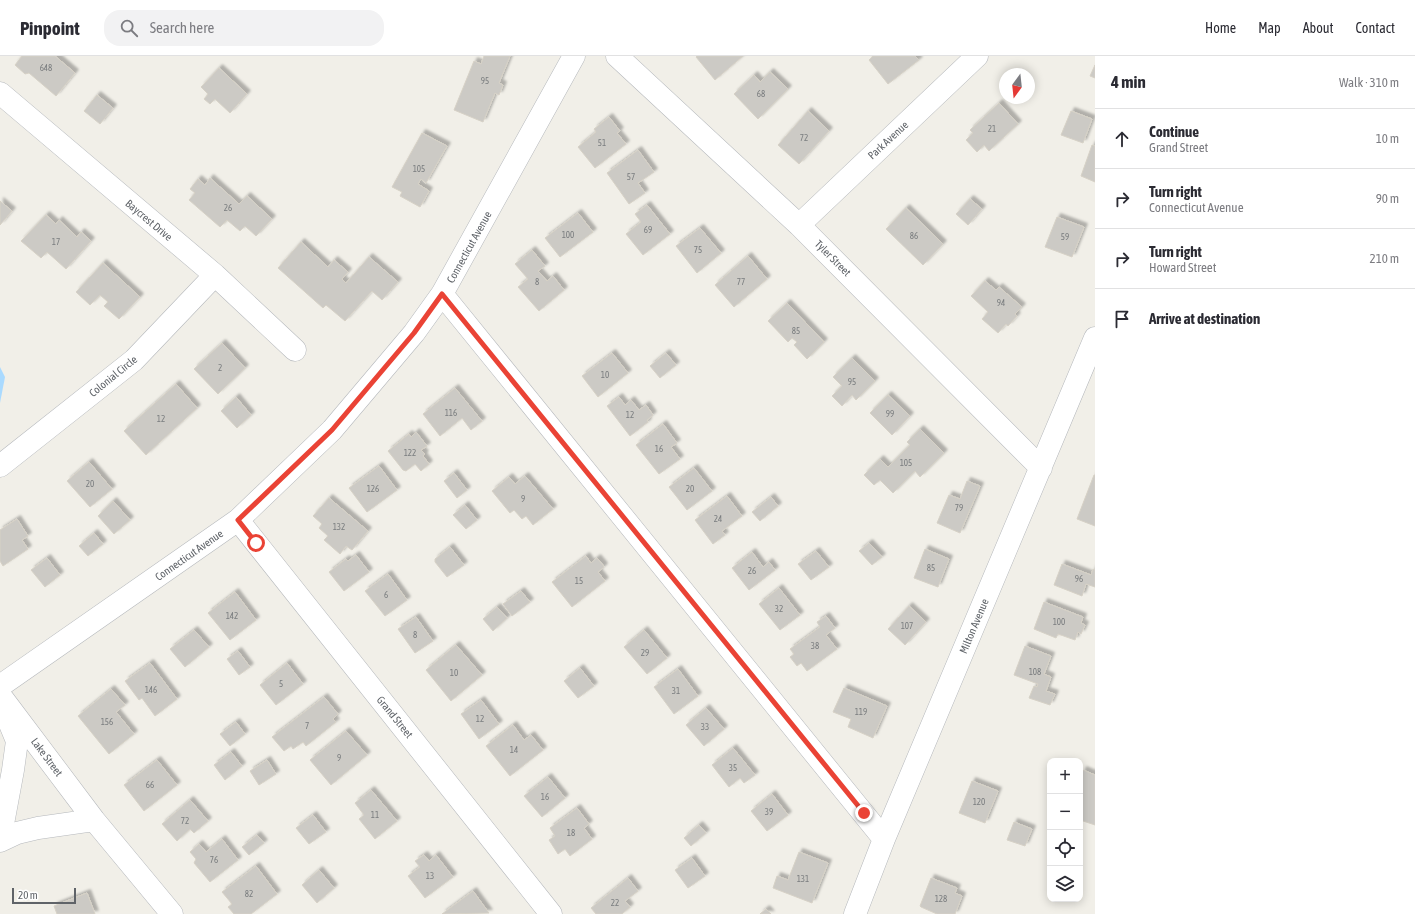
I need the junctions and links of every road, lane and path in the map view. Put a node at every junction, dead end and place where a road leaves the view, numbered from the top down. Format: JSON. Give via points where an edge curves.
{"nodes":[{"id":1,"x":574,"y":56,"type":"edge"},
{"id":2,"x":617,"y":56,"type":"edge"},
{"id":3,"x":977,"y":56,"type":"edge"},
{"id":4,"x":0,"y":93,"type":"edge"},
{"id":5,"x":799,"y":225,"type":"junction"},
{"id":6,"x":215,"y":276,"type":"junction"},
{"id":7,"x":442,"y":294,"type":"junction"},
{"id":8,"x":1095,"y":338,"type":"edge"},
{"id":9,"x":295,"y":350,"type":"dead end"},
{"id":10,"x":0,"y":466,"type":"edge"},
{"id":11,"x":1041,"y":468,"type":"junction"},
{"id":12,"x":238,"y":520,"type":"junction"},
{"id":13,"x":0,"y":686,"type":"edge"},
{"id":14,"x":0,"y":694,"type":"edge"},
{"id":15,"x":0,"y":700,"type":"edge"},
{"id":16,"x":94,"y":820,"type":"junction"},
{"id":17,"x":884,"y":838,"type":"junction"},
{"id":18,"x":0,"y":840,"type":"edge"},
{"id":19,"x":172,"y":914,"type":"edge"},
{"id":20,"x":551,"y":914,"type":"edge"},
{"id":21,"x":855,"y":914,"type":"edge"}],
"edges":[{"from":1,"to":7,"type":"street","name":"Connecticut Avenue"},
{"from":2,"to":5,"type":"street","name":"Tyler Street"},
{"from":3,"to":5,"type":"street","name":"Park Avenue"},
{"from":4,"to":6,"type":"street","name":"Baycrest Drive"},
{"from":5,"to":11,"type":"street","name":"Tyler Street"},
{"from":6,"to":9,"type":"street","name":"Baycrest Drive"},
{"from":6,"to":10,"type":"street","name":"Colonial Circle","via":[[134,360]]},
{"from":7,"to":12,"type":"street","name":"Connecticut Avenue","via":[[414,333],[332,430]]},
{"from":7,"to":17,"type":"street"},
{"from":8,"to":11,"type":"street","name":"Milton Avenue"},
{"from":11,"to":17,"type":"street","name":"Milton Avenue"},
{"from":12,"to":13,"type":"street","name":"Connecticut Avenue"},
{"from":12,"to":20,"type":"street","name":"Grand Street"},
{"from":14,"to":16,"type":"street","name":"Lake Street"},
{"from":15,"to":18,"type":"street","via":[[17,741]]},
{"from":16,"to":18,"type":"street","via":[[38,828]]},
{"from":16,"to":19,"type":"street","name":"Lake Street"},
{"from":17,"to":21,"type":"street","name":"Milton Avenue"}]}
